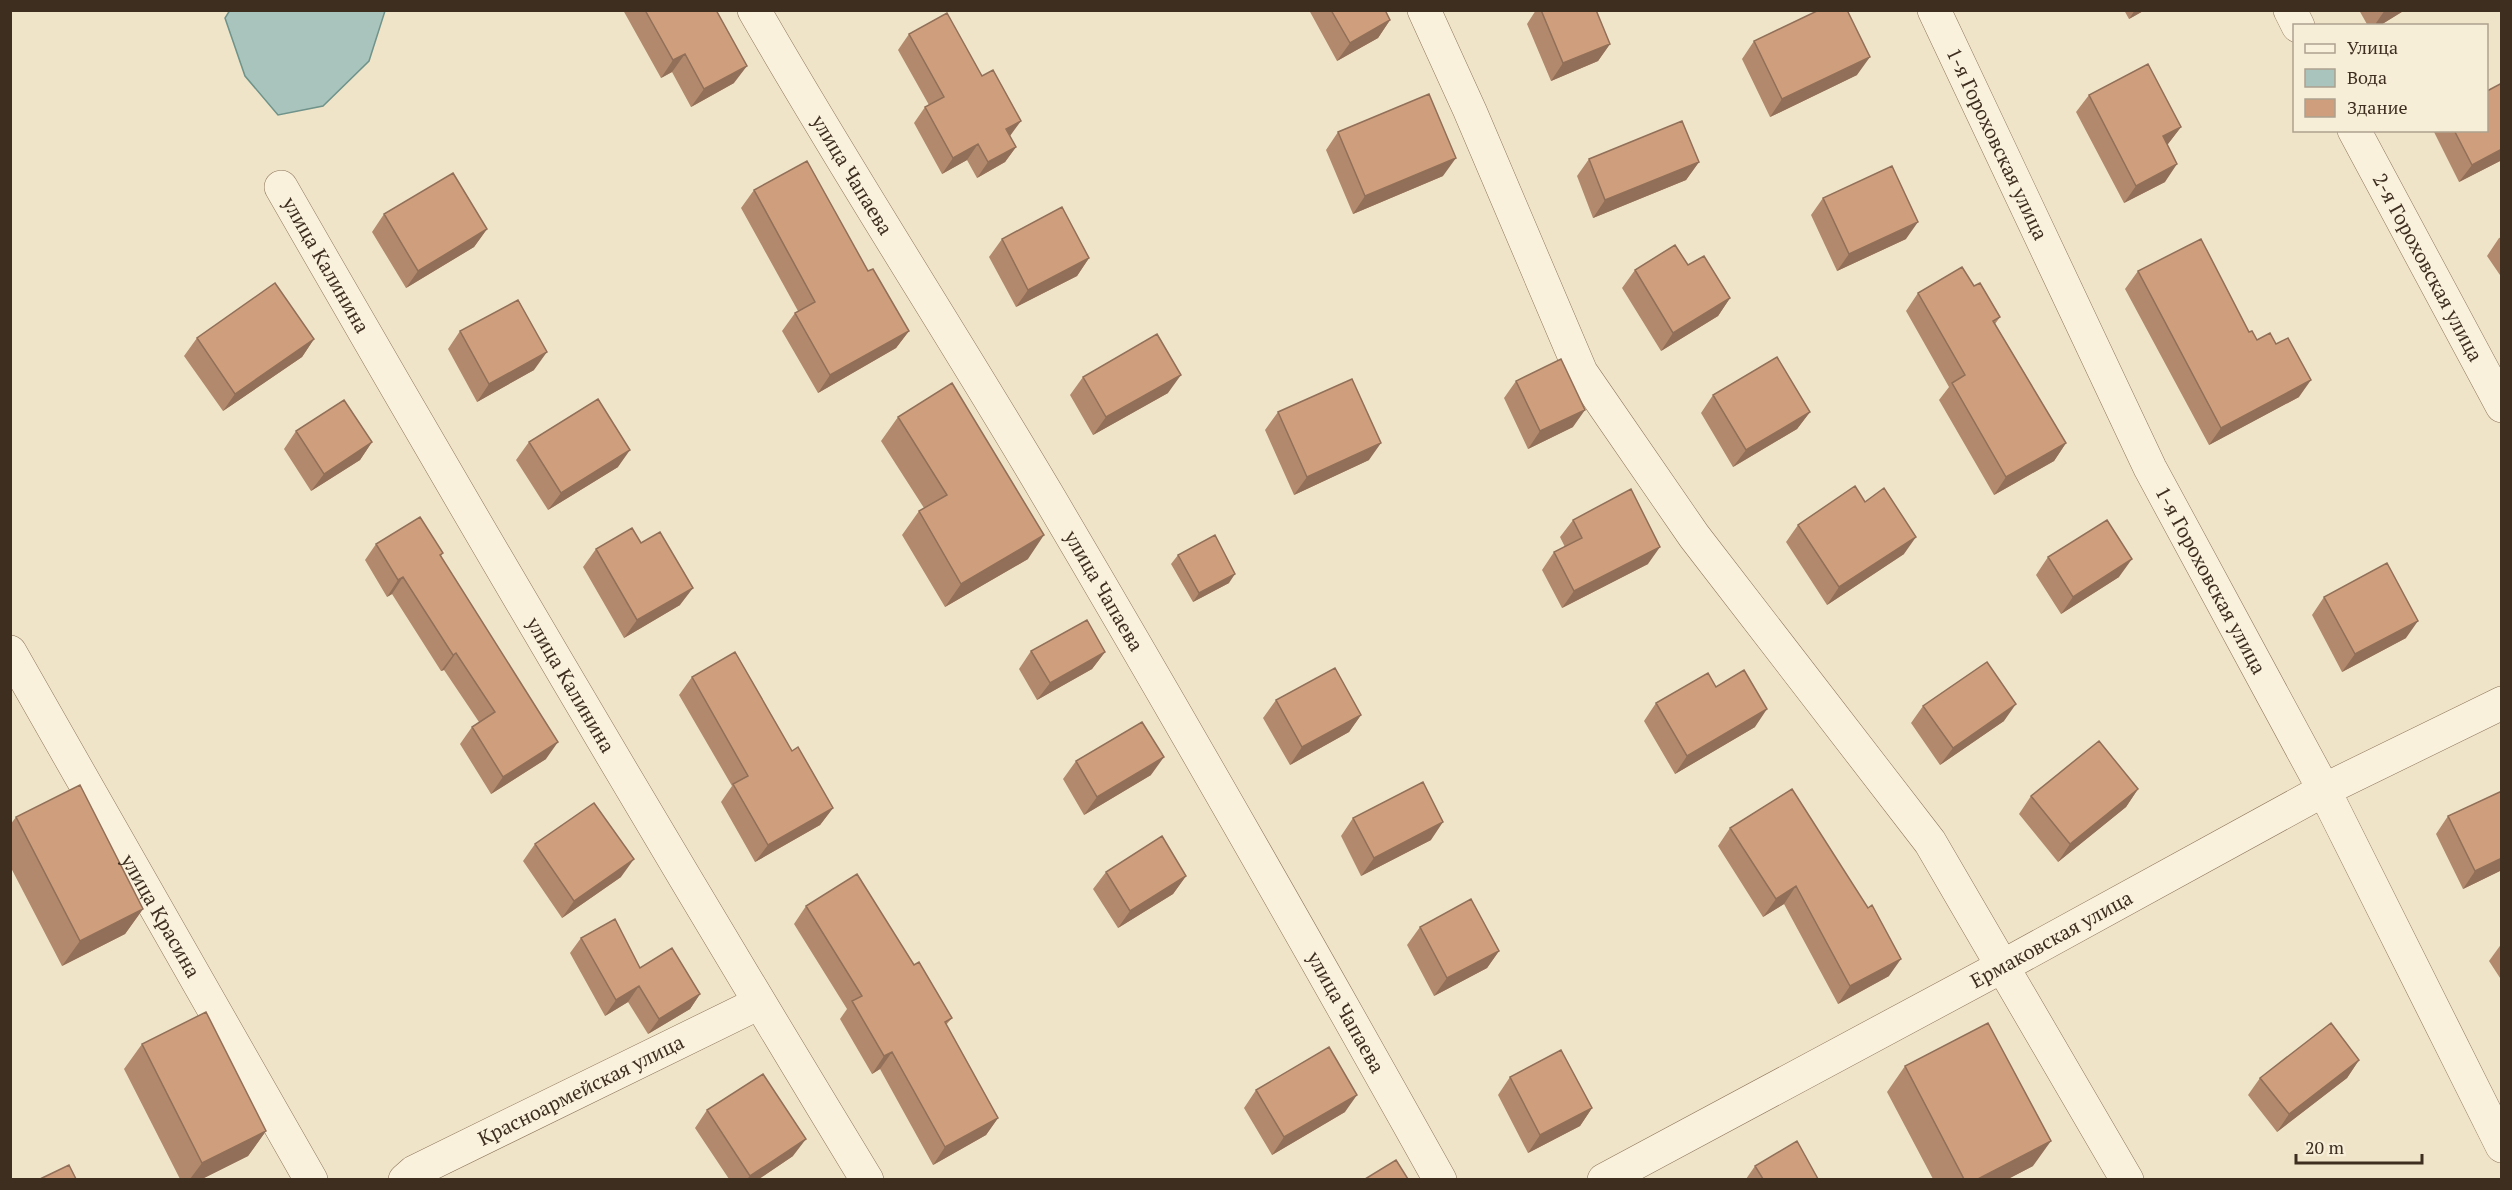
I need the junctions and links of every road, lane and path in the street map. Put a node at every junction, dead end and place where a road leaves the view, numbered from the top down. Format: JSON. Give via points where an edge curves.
{"nodes":[{"id":1,"x":754,"y":10,"type":"edge"},
{"id":2,"x":1424,"y":10,"type":"edge"},
{"id":3,"x":1934,"y":10,"type":"edge"},
{"id":4,"x":2290,"y":10,"type":"edge"},
{"id":5,"x":2297,"y":24,"type":"edge"},
{"id":6,"x":2355,"y":132,"type":"edge"},
{"id":7,"x":281,"y":187,"type":"dead end"},
{"id":8,"x":2502,"y":406,"type":"edge"},
{"id":9,"x":10,"y":652,"type":"edge"},
{"id":10,"x":2502,"y":703,"type":"edge"},
{"id":11,"x":2325,"y":790,"type":"junction"},
{"id":12,"x":2003,"y":966,"type":"junction"},
{"id":13,"x":759,"y":1003,"type":"junction"},
{"id":14,"x":2502,"y":1146,"type":"edge"},
{"id":15,"x":311,"y":1179,"type":"edge"},
{"id":16,"x":405,"y":1179,"type":"edge"},
{"id":17,"x":867,"y":1179,"type":"edge"},
{"id":18,"x":1440,"y":1179,"type":"edge"},
{"id":19,"x":1604,"y":1179,"type":"edge"},
{"id":20,"x":2127,"y":1179,"type":"edge"}],
"edges":[{"from":1,"to":18,"type":"street","name":"улица Чапаева","via":[[1268,871]]},
{"from":2,"to":12,"type":"street","via":[[1581,372],[1694,536],[1930,842]]},
{"from":3,"to":11,"type":"street","name":"1-я Гороховская улица","via":[[2150,468]]},
{"from":4,"to":5,"type":"street"},
{"from":6,"to":8,"type":"street","name":"2-я Гороховская улица"},
{"from":7,"to":13,"type":"street","name":"улица Калинина"},
{"from":9,"to":15,"type":"street","name":"улица Красина"},
{"from":10,"to":11,"type":"street","name":"Ермаковская улица"},
{"from":11,"to":12,"type":"street","name":"Ермаковская улица"},
{"from":11,"to":14,"type":"street","name":"1-я Гороховская улица"},
{"from":12,"to":19,"type":"street","name":"Ермаковская улица"},
{"from":12,"to":20,"type":"street"},
{"from":13,"to":16,"type":"street","name":"Красноармейская улица"},
{"from":13,"to":17,"type":"street","name":"улица Калинина"}]}
